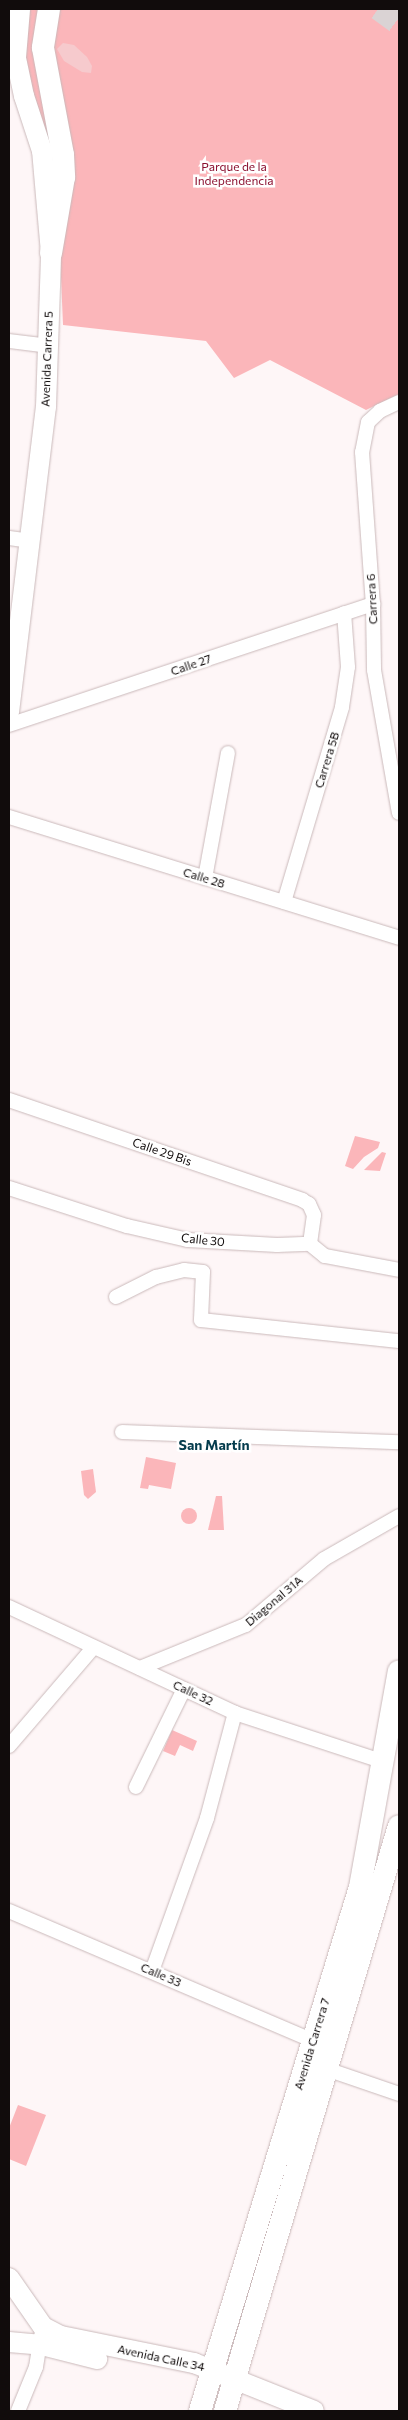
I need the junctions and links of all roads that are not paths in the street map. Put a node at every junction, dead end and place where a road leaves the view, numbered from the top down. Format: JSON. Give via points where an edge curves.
{"nodes":[{"id":1,"x":49,"y":9,"type":"edge"},
{"id":2,"x":17,"y":16,"type":"edge"},
{"id":3,"x":9,"y":46,"type":"edge"},
{"id":4,"x":51,"y":253,"type":"junction"},
{"id":5,"x":9,"y":341,"type":"edge"},
{"id":6,"x":48,"y":346,"type":"junction"},
{"id":7,"x":399,"y":402,"type":"edge"},
{"id":8,"x":9,"y":538,"type":"edge"},
{"id":9,"x":31,"y":541,"type":"junction"},
{"id":10,"x":373,"y":604,"type":"junction"},
{"id":11,"x":344,"y":613,"type":"junction"},
{"id":12,"x":9,"y":712,"type":"edge"},
{"id":13,"x":9,"y":725,"type":"edge"},
{"id":14,"x":228,"y":753,"type":"dead end"},
{"id":15,"x":399,"y":813,"type":"edge"},
{"id":16,"x":9,"y":817,"type":"edge"},
{"id":17,"x":205,"y":878,"type":"junction"},
{"id":18,"x":284,"y":902,"type":"junction"},
{"id":19,"x":399,"y":938,"type":"edge"},
{"id":20,"x":9,"y":1100,"type":"edge"},
{"id":21,"x":9,"y":1188,"type":"edge"},
{"id":22,"x":310,"y":1244,"type":"junction"},
{"id":23,"x":399,"y":1270,"type":"edge"},
{"id":24,"x":116,"y":1297,"type":"dead end"},
{"id":25,"x":399,"y":1341,"type":"edge"},
{"id":26,"x":122,"y":1432,"type":"dead end"},
{"id":27,"x":399,"y":1442,"type":"edge"},
{"id":28,"x":399,"y":1516,"type":"edge"},
{"id":29,"x":9,"y":1607,"type":"edge"},
{"id":30,"x":94,"y":1647,"type":"junction"},
{"id":31,"x":140,"y":1668,"type":"junction"},
{"id":32,"x":399,"y":1671,"type":"edge"},
{"id":33,"x":184,"y":1689,"type":"junction"},
{"id":34,"x":235,"y":1713,"type":"junction"},
{"id":35,"x":9,"y":1746,"type":"edge"},
{"id":36,"x":384,"y":1762,"type":"junction"},
{"id":37,"x":136,"y":1787,"type":"dead end"},
{"id":38,"x":399,"y":1826,"type":"edge"},
{"id":39,"x":9,"y":1910,"type":"edge"},
{"id":40,"x":152,"y":1971,"type":"junction"},
{"id":41,"x":312,"y":2040,"type":"junction"},
{"id":42,"x":326,"y":2069,"type":"junction"},
{"id":43,"x":399,"y":2094,"type":"edge"},
{"id":44,"x":9,"y":2278,"type":"edge"},
{"id":45,"x":37,"y":2319,"type":"junction"},
{"id":46,"x":9,"y":2342,"type":"edge"},
{"id":47,"x":42,"y":2345,"type":"junction"},
{"id":48,"x":140,"y":2360,"type":"junction"},
{"id":49,"x":211,"y":2375,"type":"junction"},
{"id":50,"x":235,"y":2378,"type":"junction"},
{"id":51,"x":18,"y":2411,"type":"edge"},
{"id":52,"x":200,"y":2411,"type":"edge"},
{"id":53,"x":225,"y":2411,"type":"edge"},
{"id":54,"x":314,"y":2411,"type":"edge"}],
"edges":[{"from":1,"to":4,"type":"main road","via":[[43,48],[63,155],[64,177]]},
{"from":2,"to":3,"type":"street"},
{"from":2,"to":4,"type":"main road","name":"Avenida Carrera 5","via":[[20,78],[42,151]]},
{"from":4,"to":6,"type":"main road","name":"Avenida Carrera 5"},
{"from":5,"to":6,"type":"street"},
{"from":6,"to":9,"type":"main road","name":"Avenida Carrera 5","via":[[46,407]]},
{"from":7,"to":10,"type":"street","name":"Carrera 6","via":[[374,415],[363,437]]},
{"from":8,"to":9,"type":"street"},
{"from":9,"to":12,"type":"main road","name":"Avenida Carrera 5"},
{"from":10,"to":11,"type":"street","name":"Calle 27"},
{"from":10,"to":15,"type":"street","name":"Carrera 6","via":[[377,693]]},
{"from":11,"to":13,"type":"street","name":"Calle 27"},
{"from":11,"to":18,"type":"street","name":"Carrera 5B","via":[[348,668],[342,707]]},
{"from":14,"to":17,"type":"street"},
{"from":16,"to":17,"type":"street","name":"Calle 28"},
{"from":17,"to":18,"type":"street","name":"Calle 28"},
{"from":18,"to":19,"type":"street","name":"Calle 28"},
{"from":20,"to":22,"type":"street","name":"Calle 29 Bis","via":[[302,1200],[312,1209],[314,1222]]},
{"from":21,"to":22,"type":"street","name":"Calle 30","via":[[127,1226],[188,1240]]},
{"from":22,"to":23,"type":"street","via":[[325,1256]]},
{"from":24,"to":25,"type":"street","via":[[156,1277],[184,1270],[203,1272],[201,1320]]},
{"from":26,"to":27,"type":"street"},
{"from":28,"to":31,"type":"street","name":"Diagonal 31A","via":[[324,1559],[246,1625]]},
{"from":29,"to":30,"type":"street","name":"Calle 32"},
{"from":30,"to":31,"type":"street","name":"Calle 32"},
{"from":30,"to":35,"type":"street"},
{"from":31,"to":33,"type":"street","name":"Calle 32"},
{"from":32,"to":36,"type":"main road","name":"Avenida Carrera 7"},
{"from":33,"to":34,"type":"street","name":"Calle 32"},
{"from":33,"to":37,"type":"street"},
{"from":34,"to":36,"type":"street","name":"Calle 32"},
{"from":34,"to":40,"type":"street","via":[[207,1818]]},
{"from":36,"to":41,"type":"main road","name":"Avenida Carrera 7","via":[[361,1882]]},
{"from":38,"to":42,"type":"main road","name":"Avenida Carrera 7"},
{"from":39,"to":40,"type":"street","name":"Calle 33"},
{"from":40,"to":41,"type":"street","name":"Calle 33"},
{"from":41,"to":49,"type":"main road","name":"Avenida Carrera 7"},
{"from":42,"to":43,"type":"street"},
{"from":42,"to":50,"type":"main road","name":"Avenida Carrera 7"},
{"from":44,"to":45,"type":"main road","name":"Avenida Calle 34"},
{"from":45,"to":47,"type":"street"},
{"from":45,"to":48,"type":"main road","name":"Avenida Calle 34","via":[[50,2331],[66,2338]]},
{"from":46,"to":47,"type":"main road","name":"Avenida Calle 34"},
{"from":47,"to":48,"type":"main road","name":"Avenida Calle 34"},
{"from":47,"to":51,"type":"street"},
{"from":48,"to":49,"type":"main road","name":"Avenida Calle 34"},
{"from":49,"to":50,"type":"main road","name":"Avenida Calle 34"},
{"from":49,"to":52,"type":"main road","name":"Avenida Carrera 7"},
{"from":50,"to":53,"type":"main road","name":"Avenida Carrera 7"},
{"from":50,"to":54,"type":"main road","name":"Avenida Calle 34"}]}
